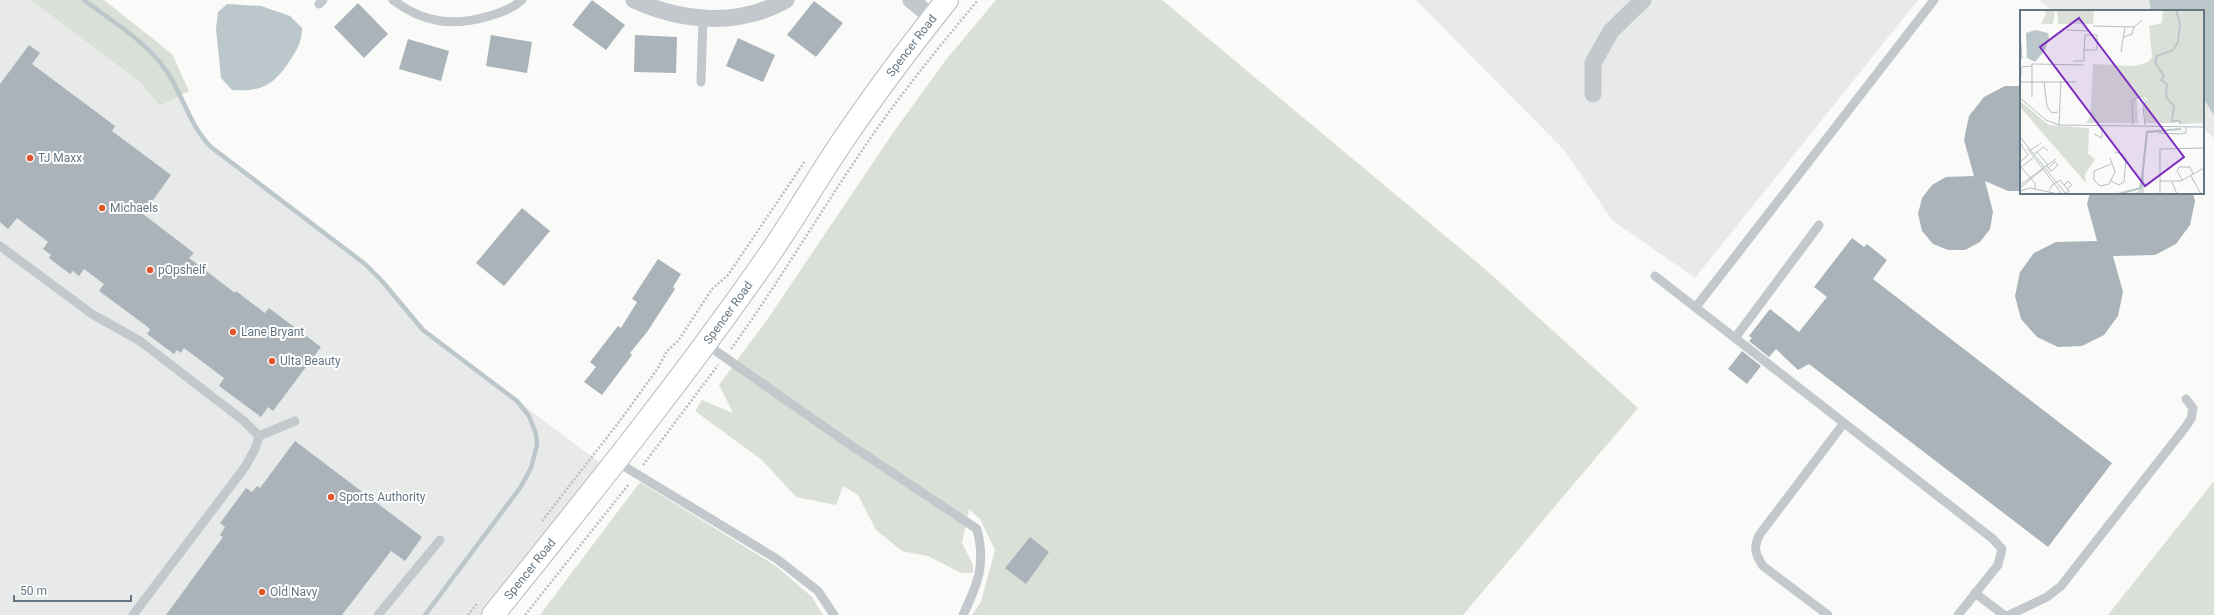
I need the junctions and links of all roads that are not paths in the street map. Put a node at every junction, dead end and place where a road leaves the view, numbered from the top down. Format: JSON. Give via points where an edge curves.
{"nodes":[{"id":1,"x":393,"y":0,"type":"edge"},
{"id":2,"x":522,"y":0,"type":"edge"},
{"id":3,"x":634,"y":0,"type":"edge"},
{"id":4,"x":786,"y":0,"type":"edge"},
{"id":5,"x":911,"y":0,"type":"edge"},
{"id":6,"x":947,"y":0,"type":"edge"},
{"id":7,"x":1643,"y":0,"type":"edge"},
{"id":8,"x":1934,"y":0,"type":"edge"},
{"id":9,"x":933,"y":18,"type":"junction"},
{"id":10,"x":703,"y":19,"type":"junction"},
{"id":11,"x":701,"y":82,"type":"dead end"},
{"id":12,"x":1593,"y":94,"type":"dead end"},
{"id":13,"x":1819,"y":225,"type":"dead end"},
{"id":14,"x":0,"y":246,"type":"edge"},
{"id":15,"x":1655,"y":276,"type":"dead end"},
{"id":16,"x":1696,"y":307,"type":"junction"},
{"id":17,"x":1735,"y":338,"type":"junction"},
{"id":18,"x":706,"y":344,"type":"junction"},
{"id":19,"x":2186,"y":399,"type":"dead end"},
{"id":20,"x":295,"y":421,"type":"dead end"},
{"id":21,"x":1844,"y":423,"type":"junction"},
{"id":22,"x":259,"y":436,"type":"junction"},
{"id":23,"x":617,"y":462,"type":"junction"},
{"id":24,"x":440,"y":540,"type":"dead end"},
{"id":25,"x":1976,"y":593,"type":"junction"},
{"id":26,"x":488,"y":606,"type":"edge"},
{"id":27,"x":133,"y":615,"type":"edge"},
{"id":28,"x":378,"y":615,"type":"edge"},
{"id":29,"x":834,"y":615,"type":"edge"},
{"id":30,"x":963,"y":615,"type":"edge"},
{"id":31,"x":1828,"y":615,"type":"edge"},
{"id":32,"x":1958,"y":615,"type":"edge"},
{"id":33,"x":2004,"y":615,"type":"edge"},
{"id":34,"x":2009,"y":615,"type":"edge"}],
"edges":[{"from":1,"to":2,"type":"lane","via":[[422,17],[463,23],[507,10]]},
{"from":3,"to":10,"type":"street","via":[[664,12]]},
{"from":4,"to":10,"type":"street","via":[[733,18]]},
{"from":5,"to":9,"type":"street"},
{"from":6,"to":9,"type":"street","name":"Spencer Road"},
{"from":7,"to":12,"type":"street","via":[[1611,31],[1592,63]]},
{"from":8,"to":16,"type":"lane"},
{"from":9,"to":18,"type":"street","name":"Spencer Road","via":[[846,136],[770,253]]},
{"from":10,"to":11,"type":"lane"},
{"from":13,"to":17,"type":"lane"},
{"from":14,"to":22,"type":"lane","via":[[92,314],[140,341],[244,421]]},
{"from":15,"to":16,"type":"lane"},
{"from":16,"to":17,"type":"lane"},
{"from":17,"to":21,"type":"lane"},
{"from":18,"to":23,"type":"street","name":"Spencer Road"},
{"from":18,"to":30,"type":"lane","via":[[977,529],[982,549],[978,583]]},
{"from":19,"to":34,"type":"lane","via":[[2193,408],[2191,419],[2061,586],[2047,597]]},
{"from":20,"to":22,"type":"lane"},
{"from":21,"to":25,"type":"lane","via":[[1993,539],[2002,549],[1998,565]]},
{"from":21,"to":31,"type":"lane","via":[[1755,544],[1756,556],[1763,566]]},
{"from":22,"to":27,"type":"lane","via":[[245,467]]},
{"from":23,"to":26,"type":"street","name":"Spencer Road"},
{"from":23,"to":29,"type":"lane","via":[[777,559],[818,591]]},
{"from":24,"to":28,"type":"lane"},
{"from":25,"to":32,"type":"lane"},
{"from":25,"to":33,"type":"lane"}]}
